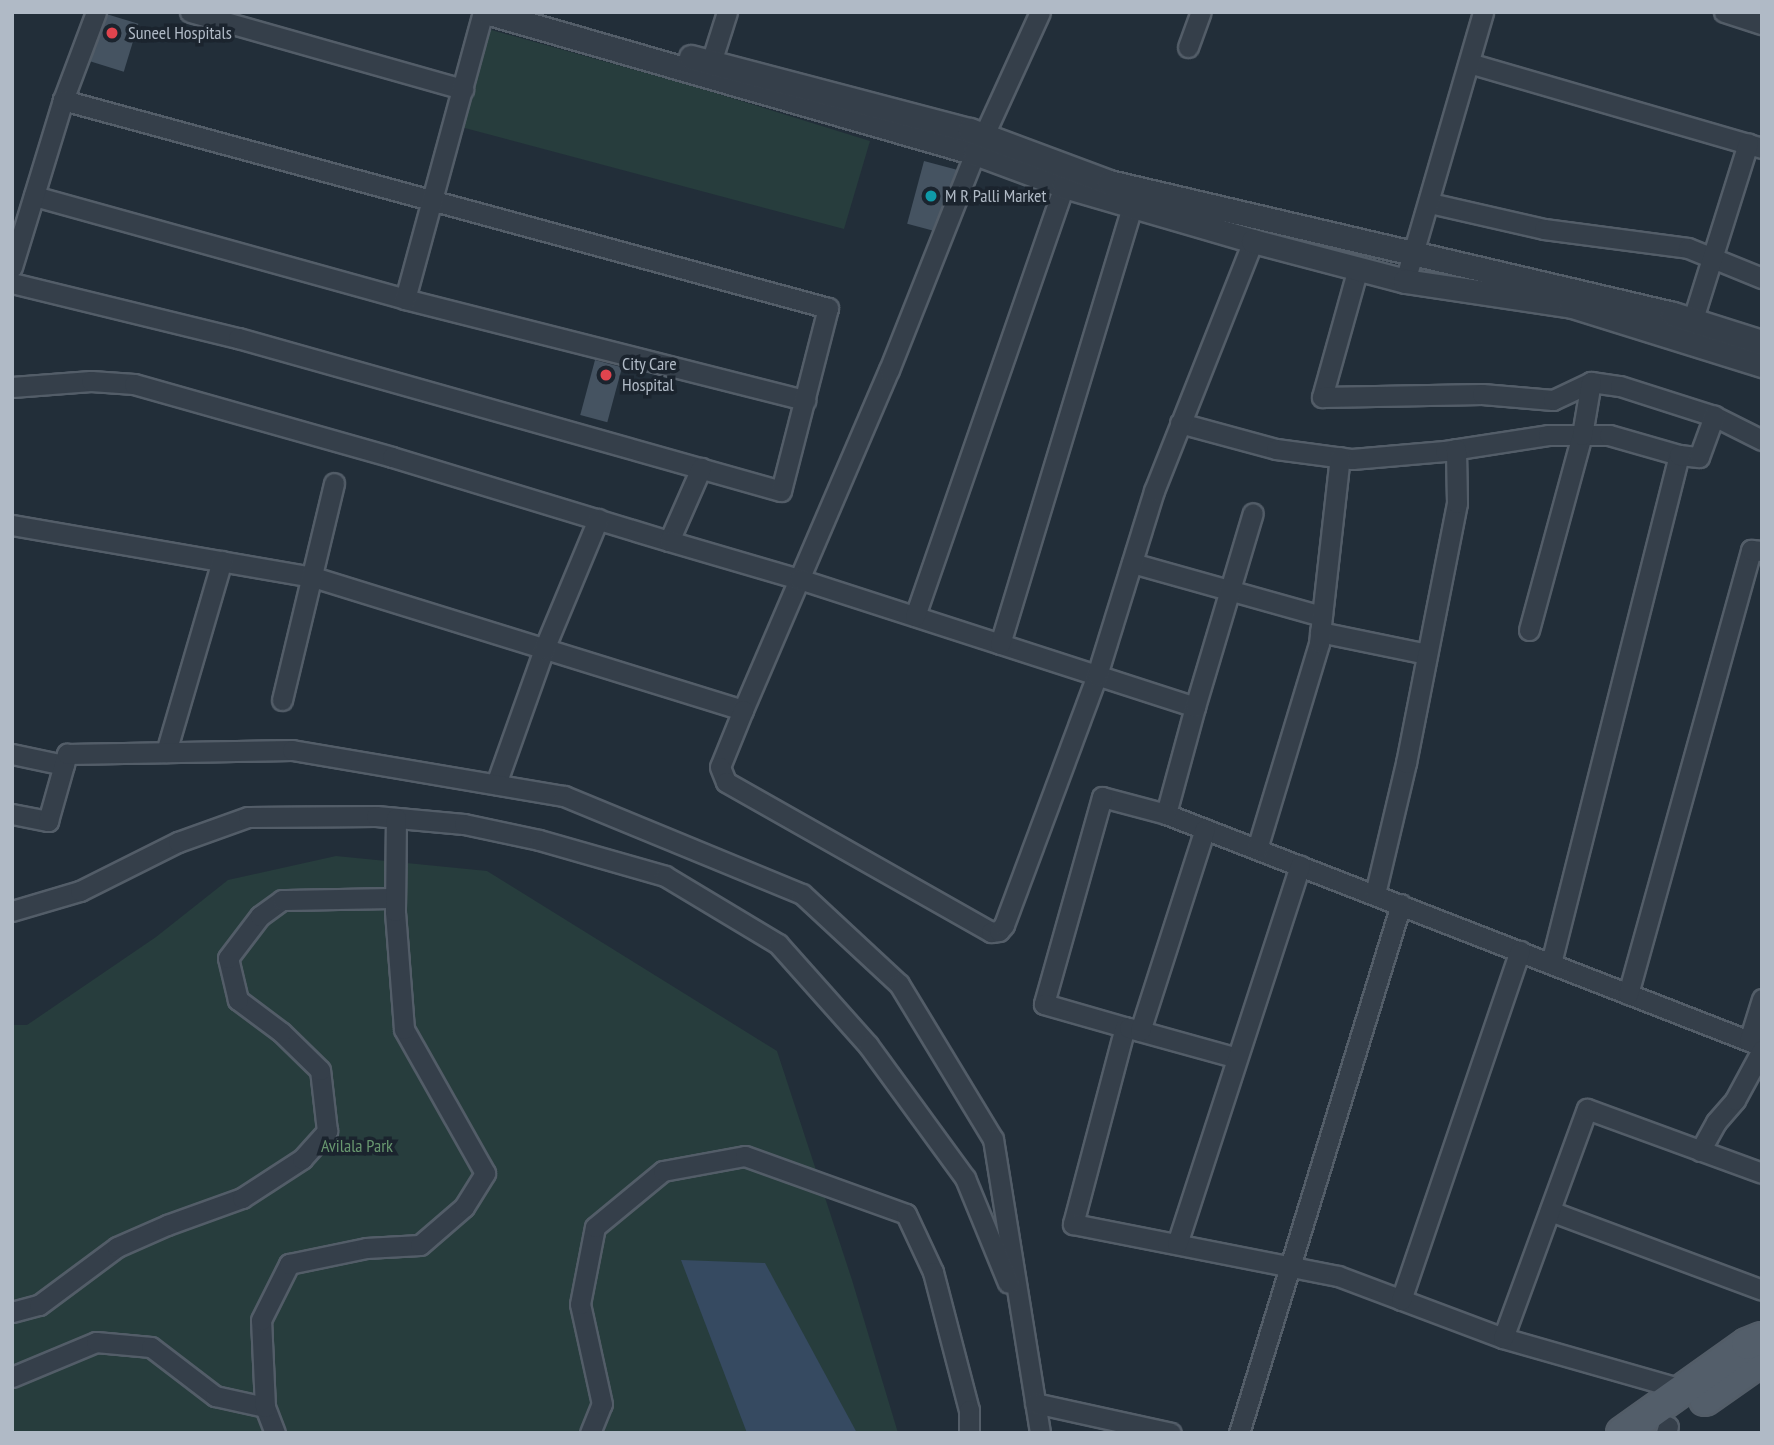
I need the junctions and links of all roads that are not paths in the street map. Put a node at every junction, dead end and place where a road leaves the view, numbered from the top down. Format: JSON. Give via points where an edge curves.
{"nodes":[{"id":1,"x":96,"y":12,"type":"edge"},
{"id":2,"x":190,"y":12,"type":"edge"},
{"id":3,"x":485,"y":12,"type":"edge"},
{"id":4,"x":519,"y":12,"type":"edge"},
{"id":5,"x":727,"y":12,"type":"edge"},
{"id":6,"x":1040,"y":12,"type":"edge"},
{"id":7,"x":1201,"y":12,"type":"edge"},
{"id":8,"x":1483,"y":12,"type":"edge"},
{"id":9,"x":1724,"y":12,"type":"edge"},
{"id":10,"x":1762,"y":24,"type":"edge"},
{"id":11,"x":1188,"y":47,"type":"dead end"},
{"id":12,"x":1469,"y":62,"type":"junction"},
{"id":13,"x":708,"y":70,"type":"junction"},
{"id":14,"x":463,"y":89,"type":"junction"},
{"id":15,"x":63,"y":100,"type":"junction"},
{"id":16,"x":1757,"y":143,"type":"edge"},
{"id":17,"x":980,"y":144,"type":"junction"},
{"id":18,"x":1064,"y":186,"type":"junction"},
{"id":19,"x":34,"y":195,"type":"junction"},
{"id":20,"x":433,"y":199,"type":"junction"},
{"id":21,"x":1430,"y":203,"type":"junction"},
{"id":22,"x":1132,"y":206,"type":"junction"},
{"id":23,"x":1253,"y":241,"type":"junction"},
{"id":24,"x":1414,"y":254,"type":"junction"},
{"id":25,"x":1713,"y":258,"type":"junction"},
{"id":26,"x":12,"y":267,"type":"edge"},
{"id":27,"x":1358,"y":268,"type":"junction"},
{"id":28,"x":1762,"y":278,"type":"edge"},
{"id":29,"x":1405,"y":281,"type":"junction"},
{"id":30,"x":12,"y":284,"type":"edge"},
{"id":31,"x":405,"y":299,"type":"junction"},
{"id":32,"x":1693,"y":319,"type":"junction"},
{"id":33,"x":1762,"y":342,"type":"edge"},
{"id":34,"x":1762,"y":365,"type":"edge"},
{"id":35,"x":1591,"y":382,"type":"junction"},
{"id":36,"x":12,"y":387,"type":"edge"},
{"id":37,"x":805,"y":400,"type":"junction"},
{"id":38,"x":1714,"y":416,"type":"junction"},
{"id":39,"x":1180,"y":423,"type":"junction"},
{"id":40,"x":1582,"y":435,"type":"junction"},
{"id":41,"x":1762,"y":440,"type":"edge"},
{"id":42,"x":1456,"y":449,"type":"junction"},
{"id":43,"x":1679,"y":455,"type":"junction"},
{"id":44,"x":1340,"y":457,"type":"junction"},
{"id":45,"x":701,"y":468,"type":"junction"},
{"id":46,"x":334,"y":483,"type":"dead end"},
{"id":47,"x":1253,"y":513,"type":"dead end"},
{"id":48,"x":598,"y":519,"type":"junction"},
{"id":49,"x":12,"y":525,"type":"edge"},
{"id":50,"x":669,"y":541,"type":"junction"},
{"id":51,"x":1762,"y":551,"type":"edge"},
{"id":52,"x":222,"y":561,"type":"junction"},
{"id":53,"x":1132,"y":563,"type":"junction"},
{"id":54,"x":313,"y":577,"type":"junction"},
{"id":55,"x":799,"y":579,"type":"junction"},
{"id":56,"x":1229,"y":592,"type":"junction"},
{"id":57,"x":915,"y":616,"type":"junction"},
{"id":58,"x":1321,"y":624,"type":"junction"},
{"id":59,"x":1529,"y":629,"type":"dead end"},
{"id":60,"x":1000,"y":644,"type":"junction"},
{"id":61,"x":544,"y":649,"type":"junction"},
{"id":62,"x":1427,"y":654,"type":"junction"},
{"id":63,"x":1097,"y":675,"type":"junction"},
{"id":64,"x":282,"y":700,"type":"dead end"},
{"id":65,"x":1195,"y":707,"type":"junction"},
{"id":66,"x":743,"y":710,"type":"junction"},
{"id":67,"x":166,"y":752,"type":"junction"},
{"id":68,"x":12,"y":754,"type":"edge"},
{"id":69,"x":64,"y":765,"type":"junction"},
{"id":70,"x":496,"y":785,"type":"junction"},
{"id":71,"x":12,"y":814,"type":"edge"},
{"id":72,"x":1166,"y":814,"type":"junction"},
{"id":73,"x":396,"y":818,"type":"junction"},
{"id":74,"x":1205,"y":829,"type":"junction"},
{"id":75,"x":1257,"y":849,"type":"junction"},
{"id":76,"x":1300,"y":865,"type":"junction"},
{"id":77,"x":1375,"y":894,"type":"junction"},
{"id":78,"x":395,"y":898,"type":"junction"},
{"id":79,"x":1401,"y":904,"type":"junction"},
{"id":80,"x":12,"y":911,"type":"edge"},
{"id":81,"x":1520,"y":951,"type":"junction"},
{"id":82,"x":1551,"y":963,"type":"junction"},
{"id":83,"x":1628,"y":994,"type":"junction"},
{"id":84,"x":1762,"y":999,"type":"edge"},
{"id":85,"x":1132,"y":1029,"type":"junction"},
{"id":86,"x":1757,"y":1046,"type":"edge"},
{"id":87,"x":1237,"y":1058,"type":"junction"},
{"id":88,"x":1700,"y":1151,"type":"junction"},
{"id":89,"x":1762,"y":1173,"type":"edge"},
{"id":90,"x":1550,"y":1211,"type":"junction"},
{"id":91,"x":1177,"y":1244,"type":"junction"},
{"id":92,"x":1291,"y":1267,"type":"junction"},
{"id":93,"x":1762,"y":1290,"type":"edge"},
{"id":94,"x":1401,"y":1300,"type":"junction"},
{"id":95,"x":12,"y":1312,"type":"edge"},
{"id":96,"x":1021,"y":1315,"type":"junction"},
{"id":97,"x":1503,"y":1338,"type":"junction"},
{"id":98,"x":1762,"y":1338,"type":"edge"},
{"id":99,"x":1762,"y":1360,"type":"edge"},
{"id":100,"x":12,"y":1377,"type":"edge"},
{"id":101,"x":1685,"y":1390,"type":"junction"},
{"id":102,"x":1035,"y":1403,"type":"junction"},
{"id":103,"x":265,"y":1407,"type":"junction"},
{"id":104,"x":1664,"y":1430,"type":"edge"},
{"id":105,"x":275,"y":1433,"type":"edge"},
{"id":106,"x":590,"y":1433,"type":"edge"},
{"id":107,"x":969,"y":1433,"type":"edge"},
{"id":108,"x":1040,"y":1433,"type":"edge"},
{"id":109,"x":1171,"y":1433,"type":"edge"},
{"id":110,"x":1238,"y":1433,"type":"edge"},
{"id":111,"x":1622,"y":1433,"type":"edge"}],
"edges":[{"from":1,"to":15,"type":"street"},
{"from":2,"to":14,"type":"street"},
{"from":3,"to":13,"type":"street"},
{"from":3,"to":14,"type":"street"},
{"from":4,"to":13,"type":"street"},
{"from":5,"to":13,"type":"street"},
{"from":6,"to":17,"type":"street"},
{"from":7,"to":11,"type":"street"},
{"from":8,"to":12,"type":"street"},
{"from":9,"to":10,"type":"street"},
{"from":12,"to":16,"type":"street"},
{"from":12,"to":21,"type":"street"},
{"from":13,"to":17,"type":"street"},
{"from":14,"to":20,"type":"street"},
{"from":15,"to":19,"type":"street"},
{"from":15,"to":20,"type":"street"},
{"from":16,"to":25,"type":"street"},
{"from":17,"to":18,"type":"street"},
{"from":17,"to":24,"type":"street","via":[[1109,181]]},
{"from":17,"to":55,"type":"street"},
{"from":18,"to":22,"type":"street"},
{"from":18,"to":57,"type":"street"},
{"from":19,"to":26,"type":"street"},
{"from":19,"to":31,"type":"street"},
{"from":20,"to":31,"type":"street"},
{"from":20,"to":37,"type":"street","via":[[828,307]]},
{"from":21,"to":24,"type":"street"},
{"from":21,"to":25,"type":"street","via":[[1544,229],[1688,248]]},
{"from":22,"to":23,"type":"street"},
{"from":22,"to":60,"type":"street"},
{"from":23,"to":27,"type":"street"},
{"from":23,"to":39,"type":"street"},
{"from":24,"to":29,"type":"street"},
{"from":24,"to":32,"type":"street"},
{"from":25,"to":28,"type":"street"},
{"from":25,"to":32,"type":"street"},
{"from":27,"to":29,"type":"street"},
{"from":27,"to":35,"type":"street","via":[[1322,397],[1482,394],[1553,400]]},
{"from":29,"to":34,"type":"street","via":[[1572,306]]},
{"from":30,"to":45,"type":"street","via":[[238,338]]},
{"from":31,"to":37,"type":"street"},
{"from":32,"to":33,"type":"street"},
{"from":35,"to":38,"type":"street","via":[[1620,386]]},
{"from":35,"to":40,"type":"street"},
{"from":36,"to":48,"type":"street","via":[[91,381],[134,384]]},
{"from":37,"to":45,"type":"street","via":[[781,491]]},
{"from":38,"to":41,"type":"street"},
{"from":38,"to":43,"type":"street","via":[[1699,457]]},
{"from":39,"to":44,"type":"street","via":[[1276,449]]},
{"from":39,"to":53,"type":"street"},
{"from":40,"to":42,"type":"street","via":[[1548,435]]},
{"from":40,"to":43,"type":"street","via":[[1609,435]]},
{"from":40,"to":59,"type":"street"},
{"from":42,"to":44,"type":"street"},
{"from":42,"to":62,"type":"street","via":[[1457,502]]},
{"from":43,"to":82,"type":"street"},
{"from":44,"to":58,"type":"street"},
{"from":45,"to":50,"type":"street"},
{"from":46,"to":54,"type":"street"},
{"from":47,"to":56,"type":"street"},
{"from":48,"to":50,"type":"street"},
{"from":48,"to":61,"type":"street"},
{"from":49,"to":52,"type":"street"},
{"from":50,"to":55,"type":"street"},
{"from":51,"to":83,"type":"street","via":[[1751,550]]},
{"from":52,"to":54,"type":"street"},
{"from":52,"to":67,"type":"street"},
{"from":53,"to":56,"type":"street"},
{"from":53,"to":63,"type":"street"},
{"from":54,"to":61,"type":"street"},
{"from":54,"to":64,"type":"street"},
{"from":55,"to":57,"type":"street"},
{"from":55,"to":66,"type":"street"},
{"from":56,"to":58,"type":"street"},
{"from":56,"to":65,"type":"street"},
{"from":57,"to":60,"type":"street"},
{"from":58,"to":62,"type":"street"},
{"from":58,"to":75,"type":"street"},
{"from":60,"to":63,"type":"street"},
{"from":61,"to":66,"type":"street"},
{"from":61,"to":70,"type":"street"},
{"from":62,"to":77,"type":"street"},
{"from":63,"to":65,"type":"street"},
{"from":63,"to":66,"type":"street","via":[[1004,925],[991,932],[726,782],[720,767]]},
{"from":65,"to":72,"type":"street"},
{"from":67,"to":69,"type":"street","via":[[67,754]]},
{"from":67,"to":70,"type":"street","via":[[292,750]]},
{"from":68,"to":69,"type":"street"},
{"from":69,"to":71,"type":"street","via":[[48,821]]},
{"from":70,"to":96,"type":"street","via":[[564,796],[802,894],[899,984],[993,1139]]},
{"from":72,"to":74,"type":"street"},
{"from":72,"to":85,"type":"street","via":[[1102,797],[1044,1004]]},
{"from":73,"to":78,"type":"street"},
{"from":73,"to":80,"type":"street","via":[[248,817],[178,842],[80,891]]},
{"from":73,"to":96,"type":"street","via":[[489,830],[665,876],[778,944],[868,1045],[965,1178]]},
{"from":74,"to":75,"type":"street"},
{"from":74,"to":85,"type":"street"},
{"from":75,"to":76,"type":"street"},
{"from":76,"to":77,"type":"street"},
{"from":76,"to":87,"type":"street"},
{"from":77,"to":79,"type":"street"},
{"from":78,"to":95,"type":"street","via":[[282,900],[260,916],[228,958],[238,1000],[281,1032],[320,1070],[327,1131],[302,1159],[242,1199],[117,1247],[39,1306]]},
{"from":78,"to":103,"type":"street","via":[[404,1029],[485,1173],[464,1207],[420,1245],[366,1248],[289,1264],[261,1320]]},
{"from":79,"to":81,"type":"street"},
{"from":79,"to":92,"type":"street"},
{"from":81,"to":82,"type":"street"},
{"from":81,"to":94,"type":"street"},
{"from":82,"to":83,"type":"street"},
{"from":83,"to":86,"type":"street"},
{"from":84,"to":86,"type":"street"},
{"from":85,"to":87,"type":"street"},
{"from":85,"to":91,"type":"street","via":[[1073,1224]]},
{"from":86,"to":88,"type":"street","via":[[1735,1100]]},
{"from":87,"to":91,"type":"street"},
{"from":88,"to":89,"type":"street"},
{"from":88,"to":90,"type":"street","via":[[1587,1109]]},
{"from":90,"to":93,"type":"street"},
{"from":90,"to":97,"type":"street"},
{"from":91,"to":92,"type":"street"},
{"from":92,"to":94,"type":"street","via":[[1338,1276]]},
{"from":92,"to":110,"type":"street"},
{"from":94,"to":97,"type":"street"},
{"from":96,"to":102,"type":"street"},
{"from":97,"to":101,"type":"street"},
{"from":98,"to":101,"type":"main road"},
{"from":99,"to":104,"type":"main road"},
{"from":100,"to":103,"type":"street","via":[[96,1342],[152,1347],[215,1396]]},
{"from":101,"to":111,"type":"main road"},
{"from":102,"to":108,"type":"street"},
{"from":102,"to":109,"type":"street"},
{"from":103,"to":105,"type":"street"},
{"from":106,"to":107,"type":"street","via":[[602,1404],[580,1304],[595,1227],[663,1171],[744,1156],[906,1214],[933,1272],[970,1410]]}]}
